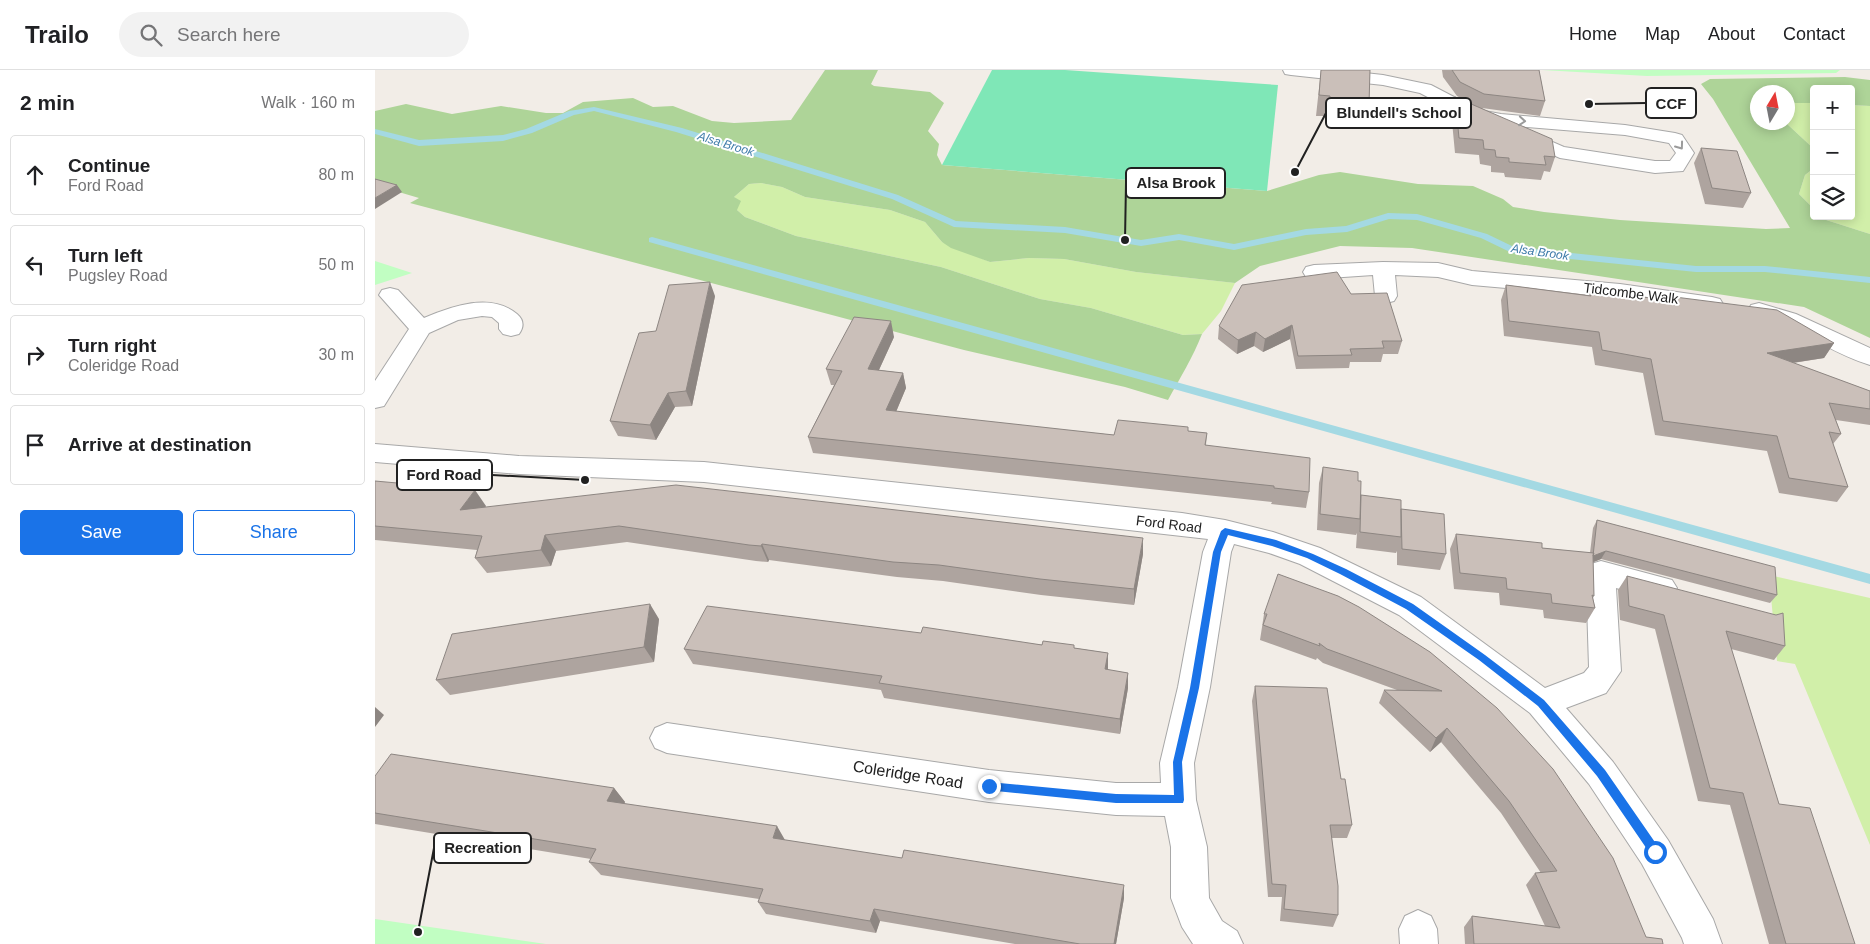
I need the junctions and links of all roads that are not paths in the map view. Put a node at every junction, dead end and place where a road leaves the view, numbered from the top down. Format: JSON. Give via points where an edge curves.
{"nodes":[{"id":1,"x":1291,"y":70,"type":"edge"},
{"id":2,"x":1474,"y":114,"type":"junction"},
{"id":3,"x":1383,"y":268,"type":"junction"},
{"id":4,"x":1314,"y":272,"type":"dead end"},
{"id":5,"x":391,"y":295,"type":"dead end"},
{"id":6,"x":1386,"y":296,"type":"edge"},
{"id":7,"x":421,"y":328,"type":"junction"},
{"id":8,"x":511,"y":329,"type":"dead end"},
{"id":9,"x":1870,"y":357,"type":"edge"},
{"id":10,"x":375,"y":400,"type":"edge"},
{"id":11,"x":375,"y":453,"type":"edge"},
{"id":12,"x":1225,"y":531,"type":"junction"},
{"id":13,"x":1688,"y":594,"type":"edge"},
{"id":14,"x":1541,"y":703,"type":"junction"},
{"id":15,"x":667,"y":738,"type":"dead end"},
{"id":16,"x":1179,"y":800,"type":"junction"},
{"id":17,"x":1224,"y":944,"type":"edge"},
{"id":18,"x":1703,"y":944,"type":"edge"}],
"edges":[{"from":1,"to":2,"type":"street","via":[[1383,80],[1425,89]]},
{"from":2,"to":2,"type":"street","one_way":true,"via":[[1625,130],[1675,139],[1685,153],[1676,167],[1655,167],[1569,154]]},
{"from":3,"to":4,"type":"street","name":"Tidcombe Walk"},
{"from":3,"to":6,"type":"street"},
{"from":3,"to":9,"type":"street","name":"Tidcombe Walk","via":[[1438,270],[1472,278],[1620,291],[1779,315]]},
{"from":5,"to":7,"type":"street"},
{"from":7,"to":8,"type":"street","via":[[452,314],[482,309],[499,311],[511,321]]},
{"from":7,"to":10,"type":"street"},
{"from":11,"to":12,"type":"street","name":"Ford Road","via":[[519,464],[704,472]]},
{"from":12,"to":14,"type":"street","name":"Ford Road","via":[[1310,556],[1410,606]]},
{"from":12,"to":16,"type":"street","via":[[1217,552],[1194,688],[1177,762]]},
{"from":13,"to":14,"type":"street","via":[[1601,572],[1605,671],[1595,683]]},
{"from":14,"to":18,"type":"street","name":"Ford Road","via":[[1601,773],[1655,852],[1700,932]]},
{"from":15,"to":16,"type":"street","name":"Coleridge Road","via":[[989,786],[1116,799]]},
{"from":16,"to":17,"type":"street","via":[[1189,847],[1191,898],[1195,914],[1209,934]]}]}
